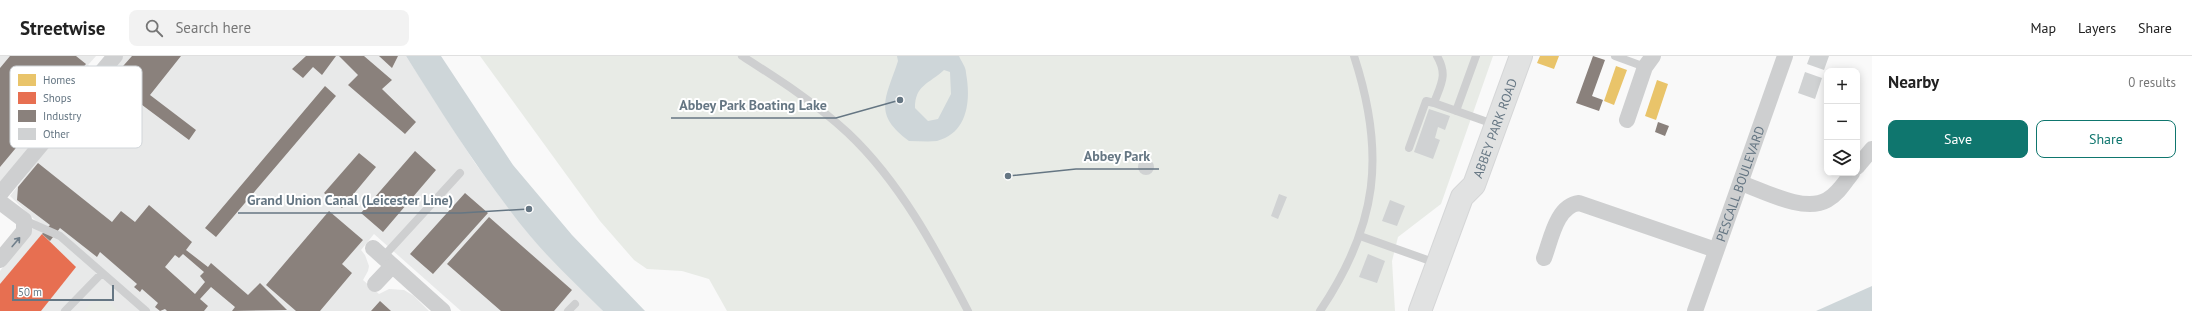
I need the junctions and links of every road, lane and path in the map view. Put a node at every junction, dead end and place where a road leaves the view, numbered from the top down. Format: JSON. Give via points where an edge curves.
{"nodes":[{"id":1,"x":115,"y":56,"type":"edge"},
{"id":2,"x":742,"y":56,"type":"edge"},
{"id":3,"x":1354,"y":56,"type":"edge"},
{"id":4,"x":1437,"y":56,"type":"edge"},
{"id":5,"x":1476,"y":56,"type":"edge"},
{"id":6,"x":1508,"y":56,"type":"edge"},
{"id":7,"x":1521,"y":56,"type":"edge"},
{"id":8,"x":1615,"y":56,"type":"edge"},
{"id":9,"x":1785,"y":56,"type":"edge"},
{"id":10,"x":1649,"y":62,"type":"edge"},
{"id":11,"x":107,"y":66,"type":"edge"},
{"id":12,"x":1434,"y":103,"type":"junction"},
{"id":13,"x":1456,"y":111,"type":"junction"},
{"id":14,"x":1627,"y":120,"type":"dead end"},
{"id":15,"x":1490,"y":123,"type":"junction"},
{"id":16,"x":38,"y":148,"type":"edge"},
{"id":17,"x":1408,"y":148,"type":"dead end"},
{"id":18,"x":1872,"y":149,"type":"edge"},
{"id":19,"x":1860,"y":163,"type":"edge"},
{"id":20,"x":460,"y":173,"type":"dead end"},
{"id":21,"x":1849,"y":176,"type":"edge"},
{"id":22,"x":1741,"y":183,"type":"junction"},
{"id":23,"x":0,"y":194,"type":"edge"},
{"id":24,"x":0,"y":202,"type":"edge"},
{"id":25,"x":24,"y":220,"type":"junction"},
{"id":26,"x":1360,"y":236,"type":"junction"},
{"id":27,"x":1716,"y":250,"type":"junction"},
{"id":28,"x":383,"y":257,"type":"junction"},
{"id":29,"x":1544,"y":258,"type":"dead end"},
{"id":30,"x":0,"y":260,"type":"edge"},
{"id":31,"x":1436,"y":263,"type":"junction"},
{"id":32,"x":102,"y":273,"type":"junction"},
{"id":33,"x":375,"y":284,"type":"dead end"},
{"id":34,"x":133,"y":299,"type":"junction"},
{"id":35,"x":575,"y":304,"type":"dead end"},
{"id":36,"x":65,"y":311,"type":"edge"},
{"id":37,"x":134,"y":311,"type":"edge"},
{"id":38,"x":146,"y":311,"type":"edge"},
{"id":39,"x":443,"y":311,"type":"edge"},
{"id":40,"x":568,"y":311,"type":"edge"},
{"id":41,"x":968,"y":311,"type":"edge"},
{"id":42,"x":1320,"y":311,"type":"edge"},
{"id":43,"x":1420,"y":311,"type":"edge"},
{"id":44,"x":1695,"y":311,"type":"edge"}],
"edges":[{"from":1,"to":11,"type":"street"},
{"from":2,"to":41,"type":"lane","via":[[848,133],[912,211]]},
{"from":3,"to":26,"type":"lane","via":[[1370,113],[1373,140],[1373,172]]},
{"from":4,"to":12,"type":"lane","via":[[1444,75]]},
{"from":5,"to":13,"type":"lane"},
{"from":6,"to":15,"type":"main road","name":"ABBEY PARK ROAD"},
{"from":7,"to":15,"type":"main road","name":"ABBEY PARK ROAD"},
{"from":8,"to":10,"type":"lane"},
{"from":9,"to":22,"type":"street","name":"PESCALL BOULEVARD"},
{"from":10,"to":14,"type":"street"},
{"from":12,"to":13,"type":"lane"},
{"from":12,"to":17,"type":"lane","via":[[1426,101]]},
{"from":13,"to":15,"type":"lane"},
{"from":15,"to":31,"type":"main road","name":"ABBEY PARK ROAD","via":[[1474,185],[1462,197]]},
{"from":16,"to":23,"type":"street"},
{"from":18,"to":19,"type":"street"},
{"from":20,"to":28,"type":"lane"},
{"from":21,"to":22,"type":"street","via":[[1828,200],[1811,205],[1794,202]]},
{"from":22,"to":27,"type":"street","name":"PESCALL BOULEVARD"},
{"from":24,"to":25,"type":"street"},
{"from":30,"to":25,"type":"street","one_way":true,"via":[[24,231]]},
{"from":25,"to":32,"type":"lane","via":[[60,236]]},
{"from":26,"to":31,"type":"lane"},
{"from":26,"to":42,"type":"lane","via":[[1347,266]]},
{"from":27,"to":29,"type":"street","via":[[1579,203],[1569,205],[1562,212]]},
{"from":27,"to":44,"type":"street","name":"PESCALL BOULEVARD"},
{"from":28,"to":33,"type":"street"},
{"from":28,"to":39,"type":"street"},
{"from":31,"to":43,"type":"main road","name":"ABBEY PARK ROAD"},
{"from":32,"to":34,"type":"lane"},
{"from":32,"to":36,"type":"lane"},
{"from":34,"to":37,"type":"lane"},
{"from":34,"to":38,"type":"lane"},
{"from":35,"to":40,"type":"lane"}]}
